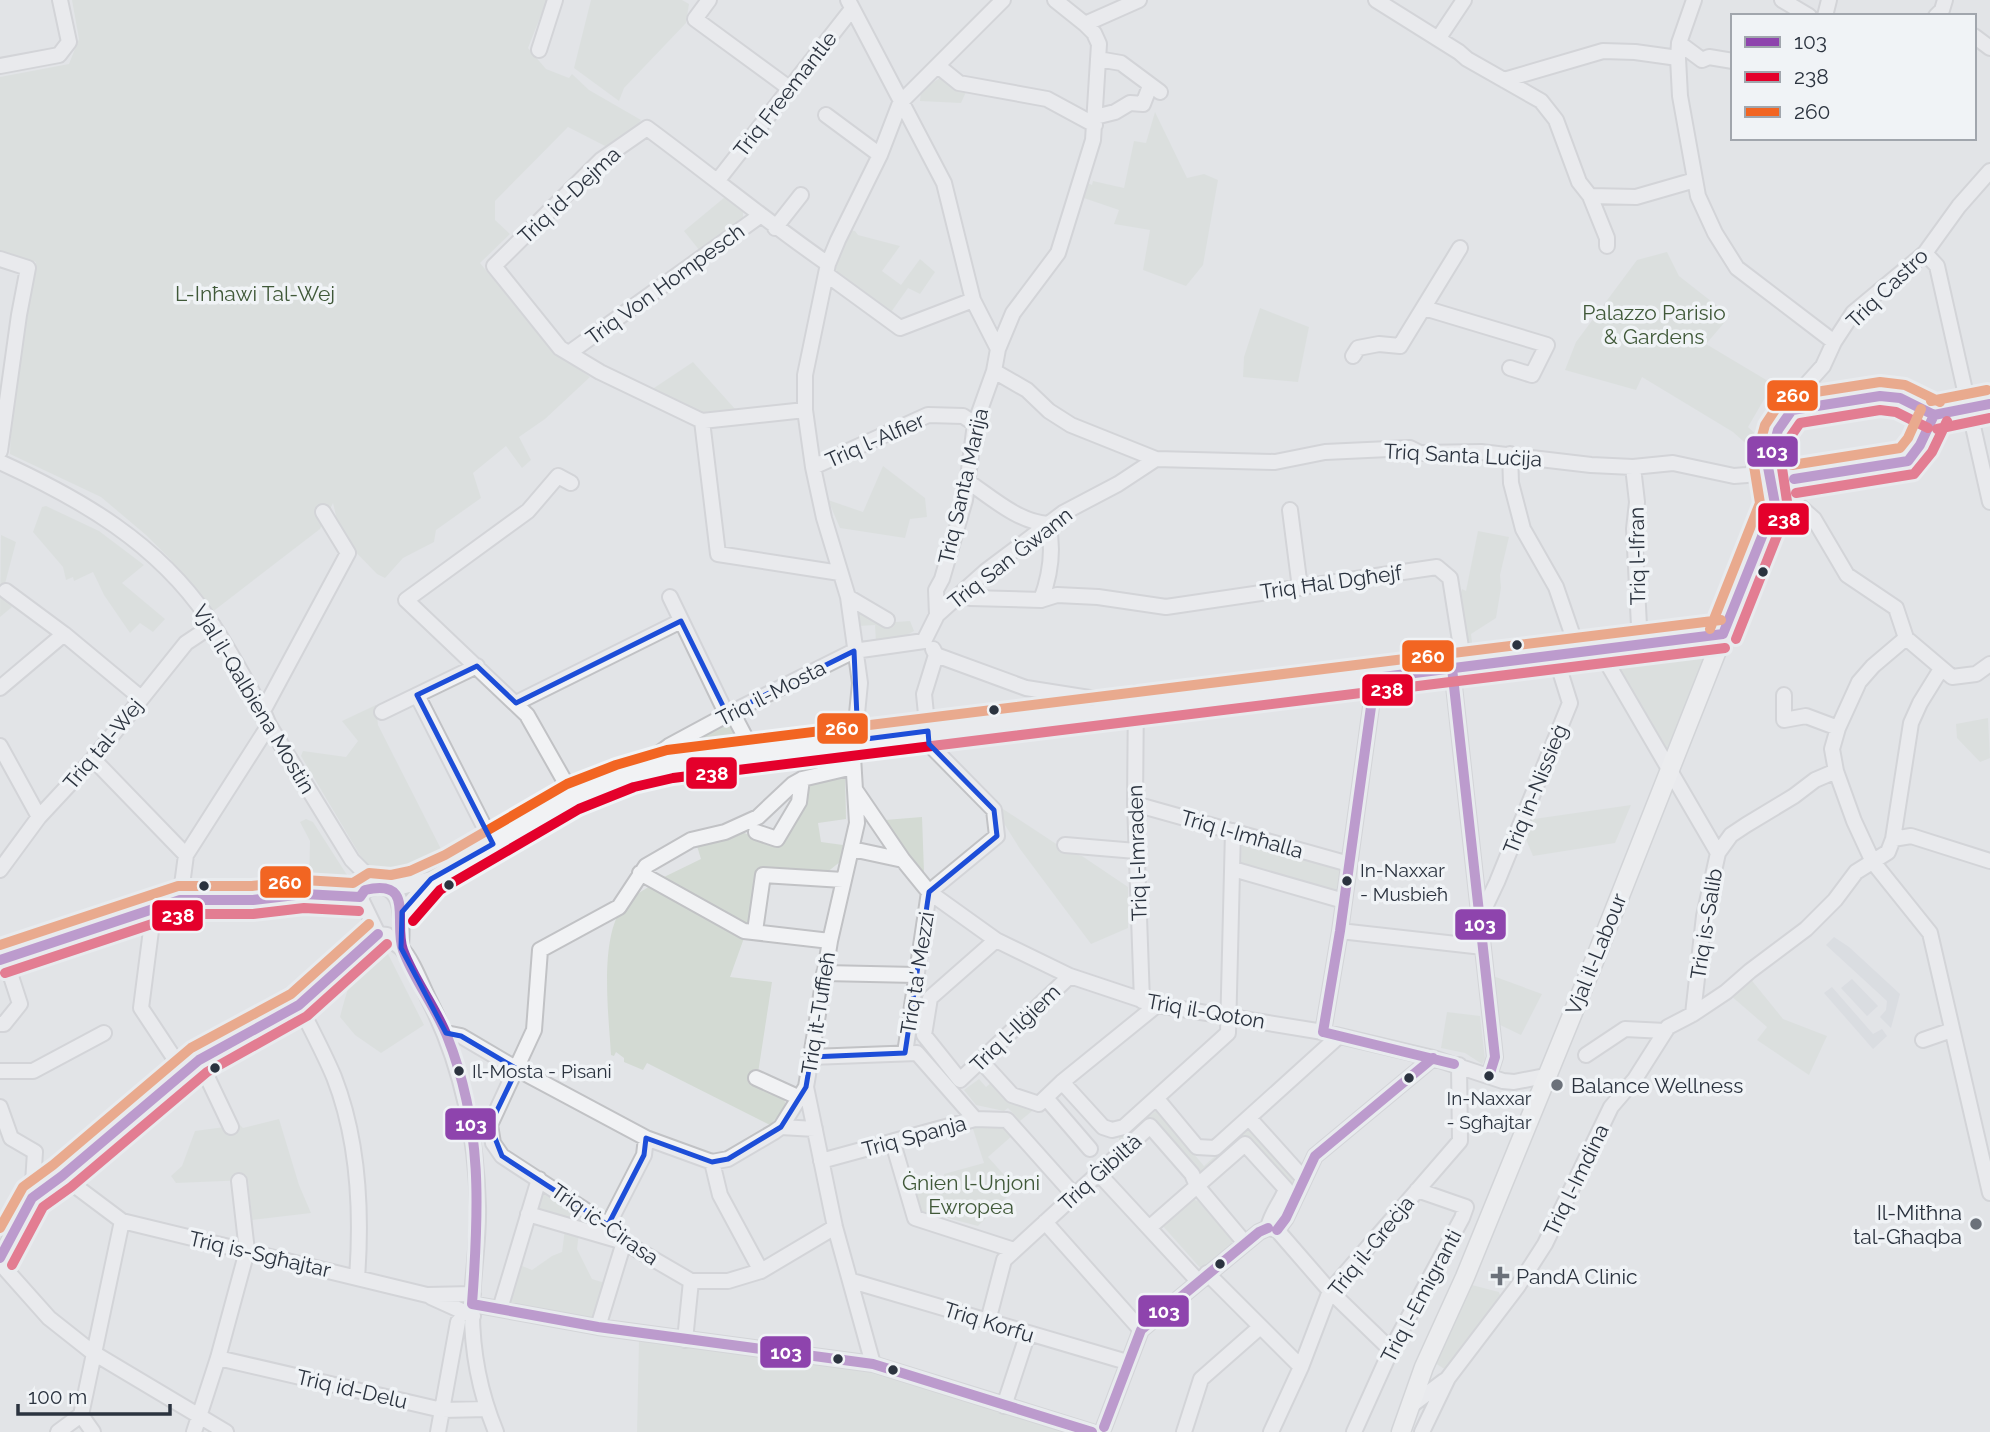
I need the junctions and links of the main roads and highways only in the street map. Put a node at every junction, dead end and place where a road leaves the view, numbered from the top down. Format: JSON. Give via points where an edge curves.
{"nodes":[{"id":1,"x":1915,"y":404,"type":"junction"},
{"id":2,"x":1990,"y":404,"type":"edge"},
{"id":3,"x":1934,"y":415,"type":"junction"},
{"id":4,"x":1922,"y":441,"type":"junction"},
{"id":5,"x":1786,"y":493,"type":"junction"},
{"id":6,"x":1401,"y":1432,"type":"edge"}],
"edges":[{"from":1,"to":3,"type":"main road"},
{"from":1,"to":4,"type":"main road"},
{"from":1,"to":5,"type":"main road","via":[[1880,396],[1792,410],[1778,430],[1770,474]]},
{"from":2,"to":3,"type":"main road"},
{"from":3,"to":4,"type":"main road"},
{"from":4,"to":5,"type":"main road","via":[[1908,461]]},
{"from":5,"to":6,"type":"main road","name":"Vjal il-Labour","via":[[1723,634]]}]}
